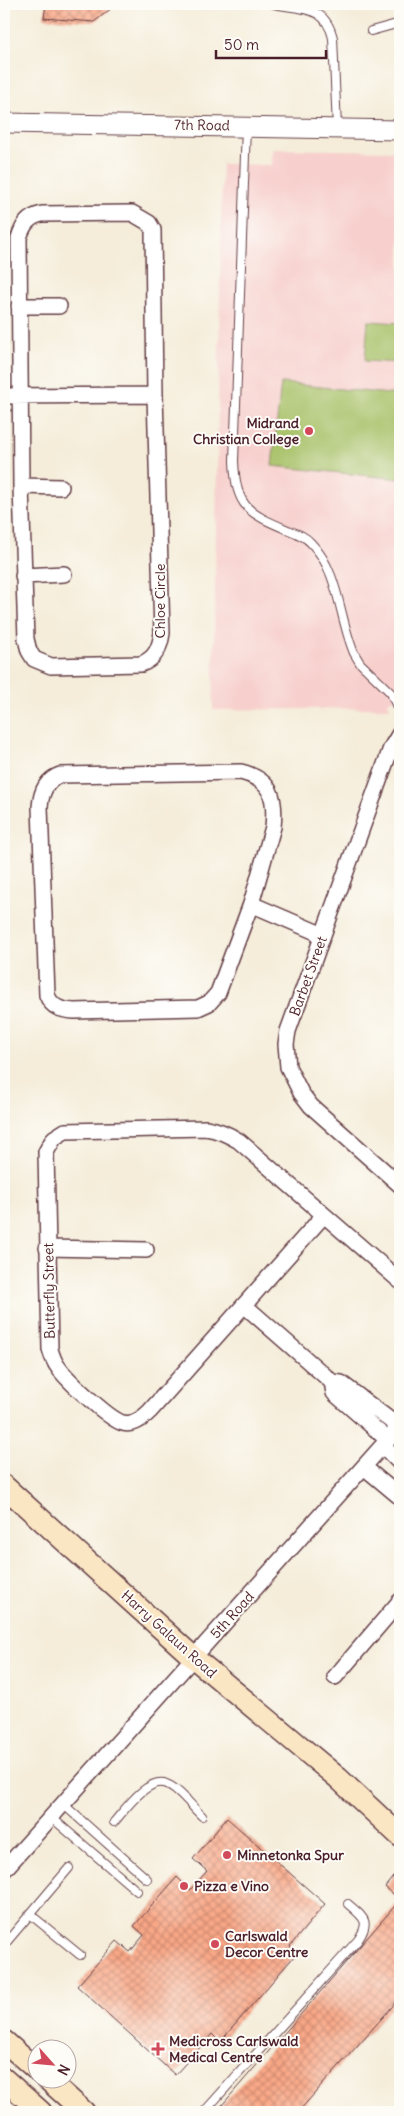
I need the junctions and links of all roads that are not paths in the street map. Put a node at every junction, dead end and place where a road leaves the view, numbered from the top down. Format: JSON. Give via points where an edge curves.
{"nodes":[{"id":1,"x":274,"y":4,"type":"edge"},
{"id":2,"x":400,"y":23,"type":"edge"},
{"id":3,"x":372,"y":31,"type":"dead end"},
{"id":4,"x":4,"y":123,"type":"edge"},
{"id":5,"x":246,"y":126,"type":"junction"},
{"id":6,"x":337,"y":128,"type":"junction"},
{"id":7,"x":400,"y":130,"type":"edge"},
{"id":8,"x":19,"y":306,"type":"junction"},
{"id":9,"x":59,"y":306,"type":"dead end"},
{"id":10,"x":155,"y":394,"type":"junction"},
{"id":11,"x":4,"y":396,"type":"edge"},
{"id":12,"x":22,"y":396,"type":"junction"},
{"id":13,"x":21,"y":486,"type":"junction"},
{"id":14,"x":61,"y":487,"type":"dead end"},
{"id":15,"x":64,"y":574,"type":"dead end"},
{"id":16,"x":24,"y":576,"type":"junction"},
{"id":17,"x":400,"y":714,"type":"edge"},
{"id":18,"x":400,"y":732,"type":"edge"},
{"id":19,"x":251,"y":904,"type":"junction"},
{"id":20,"x":323,"y":935,"type":"junction"},
{"id":21,"x":400,"y":1185,"type":"edge"},
{"id":22,"x":324,"y":1215,"type":"junction"},
{"id":23,"x":48,"y":1248,"type":"junction"},
{"id":24,"x":146,"y":1250,"type":"dead end"},
{"id":25,"x":400,"y":1281,"type":"edge"},
{"id":26,"x":244,"y":1305,"type":"junction"},
{"id":27,"x":332,"y":1382,"type":"junction"},
{"id":28,"x":400,"y":1427,"type":"edge"},
{"id":29,"x":386,"y":1443,"type":"junction"},
{"id":30,"x":400,"y":1463,"type":"edge"},
{"id":31,"x":364,"y":1467,"type":"junction"},
{"id":32,"x":4,"y":1486,"type":"edge"},
{"id":33,"x":400,"y":1497,"type":"edge"},
{"id":34,"x":400,"y":1601,"type":"edge"},
{"id":35,"x":194,"y":1658,"type":"junction"},
{"id":36,"x":335,"y":1677,"type":"dead end"},
{"id":37,"x":338,"y":1778,"type":"junction"},
{"id":38,"x":63,"y":1804,"type":"junction"},
{"id":39,"x":202,"y":1816,"type":"dead end"},
{"id":40,"x":51,"y":1817,"type":"junction"},
{"id":41,"x":114,"y":1822,"type":"dead end"},
{"id":42,"x":400,"y":1822,"type":"edge"},
{"id":43,"x":400,"y":1836,"type":"edge"},
{"id":44,"x":69,"y":1868,"type":"dead end"},
{"id":45,"x":4,"y":1870,"type":"edge"},
{"id":46,"x":147,"y":1879,"type":"dead end"},
{"id":47,"x":137,"y":1891,"type":"dead end"},
{"id":48,"x":348,"y":1904,"type":"dead end"},
{"id":49,"x":31,"y":1915,"type":"junction"},
{"id":50,"x":4,"y":1946,"type":"edge"},
{"id":51,"x":80,"y":1955,"type":"dead end"},
{"id":52,"x":4,"y":2041,"type":"edge"},
{"id":53,"x":28,"y":2062,"type":"edge"},
{"id":54,"x":4,"y":2079,"type":"edge"},
{"id":55,"x":57,"y":2088,"type":"edge"},
{"id":56,"x":41,"y":2112,"type":"edge"},
{"id":57,"x":84,"y":2112,"type":"edge"},
{"id":58,"x":204,"y":2112,"type":"edge"}],
"edges":[{"from":1,"to":6,"type":"lane","via":[[319,13],[330,26]]},
{"from":2,"to":3,"type":"lane"},
{"from":4,"to":5,"type":"street","name":"7th Road"},
{"from":5,"to":6,"type":"street","name":"7th Road"},
{"from":5,"to":17,"type":"lane","via":[[234,461],[237,490],[250,511],[303,536],[324,558],[354,653],[391,693]]},
{"from":6,"to":7,"type":"street","name":"7th Road"},
{"from":8,"to":9,"type":"street"},
{"from":8,"to":10,"type":"street","name":"Chloe Circle","via":[[19,238],[33,216],[132,213],[142,217],[153,230]]},
{"from":8,"to":12,"type":"street","name":"Chloe Circle"},
{"from":10,"to":12,"type":"street"},
{"from":10,"to":16,"type":"street","name":"Chloe Circle","via":[[162,633],[156,654],[149,661],[130,665],[52,666],[34,659],[26,640]]},
{"from":11,"to":12,"type":"street"},
{"from":12,"to":13,"type":"street","name":"Chloe Circle"},
{"from":13,"to":14,"type":"street"},
{"from":13,"to":16,"type":"street","name":"Chloe Circle"},
{"from":15,"to":16,"type":"street"},
{"from":18,"to":20,"type":"street","name":"Barbet Street","via":[[391,748]]},
{"from":19,"to":19,"type":"street","via":[[218,993],[209,1003],[198,1008],[74,1011],[57,1007],[50,1003],[47,995],[40,807],[44,788],[60,775],[241,772],[258,778],[271,793],[274,815]]},
{"from":19,"to":20,"type":"street"},
{"from":20,"to":21,"type":"street","name":"Barbet Street","via":[[288,1031],[286,1044],[292,1080],[311,1106]]},
{"from":22,"to":23,"type":"street","name":"Butterfly Street","via":[[239,1141],[218,1130],[65,1131],[54,1138],[46,1152]]},
{"from":22,"to":25,"type":"street","name":"Butterfly Street"},
{"from":22,"to":26,"type":"street","name":"Butterfly Street"},
{"from":23,"to":24,"type":"street"},
{"from":23,"to":26,"type":"street","name":"Butterfly Street","via":[[50,1349],[53,1360],[65,1376],[106,1413],[123,1423],[136,1422],[150,1411]]},
{"from":26,"to":27,"type":"street"},
{"from":27,"to":28,"type":"street","via":[[341,1383]]},
{"from":27,"to":29,"type":"street","via":[[334,1393]]},
{"from":28,"to":29,"type":"street","name":"5th Road"},
{"from":29,"to":30,"type":"street"},
{"from":29,"to":31,"type":"street","name":"5th Road"},
{"from":31,"to":33,"type":"street"},
{"from":31,"to":35,"type":"street","name":"5th Road"},
{"from":32,"to":35,"type":"main road","name":"Harry Galaun Road"},
{"from":34,"to":36,"type":"street"},
{"from":35,"to":37,"type":"main road","name":"Harry Galaun Road"},
{"from":35,"to":38,"type":"street","name":"5th Road"},
{"from":37,"to":42,"type":"main road","name":"Harry Galaun Road"},
{"from":37,"to":43,"type":"main road","name":"Harry Galaun Road"},
{"from":38,"to":40,"type":"street","name":"5th Road"},
{"from":38,"to":46,"type":"lane"},
{"from":39,"to":41,"type":"lane","via":[[173,1788],[163,1783],[152,1784]]},
{"from":40,"to":45,"type":"street","name":"5th Road"},
{"from":40,"to":47,"type":"lane"},
{"from":44,"to":49,"type":"lane"},
{"from":48,"to":58,"type":"lane","via":[[366,1922],[358,1940]]},
{"from":49,"to":50,"type":"lane"},
{"from":49,"to":51,"type":"lane"},
{"from":52,"to":53,"type":"main road"},
{"from":54,"to":56,"type":"main road"},
{"from":55,"to":57,"type":"main road"}]}
